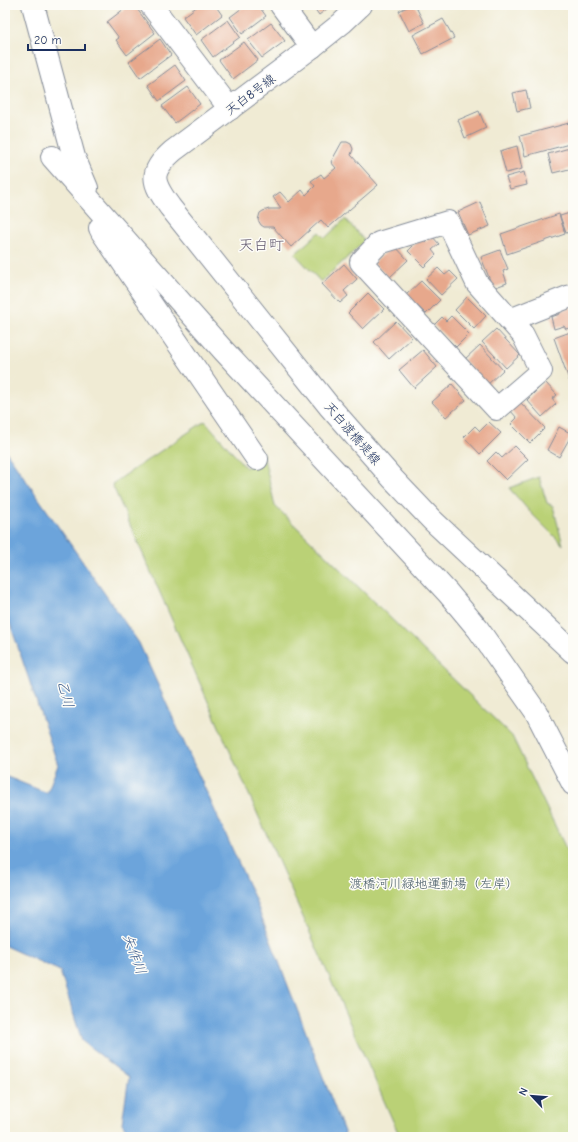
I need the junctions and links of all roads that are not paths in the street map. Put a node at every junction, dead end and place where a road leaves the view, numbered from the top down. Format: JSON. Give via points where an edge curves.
{"nodes":[{"id":1,"x":33,"y":5,"type":"edge"},
{"id":2,"x":151,"y":5,"type":"edge"},
{"id":3,"x":281,"y":5,"type":"edge"},
{"id":4,"x":361,"y":5,"type":"edge"},
{"id":5,"x":312,"y":47,"type":"junction"},
{"id":6,"x":230,"y":109,"type":"junction"},
{"id":7,"x":52,"y":157,"type":"dead end"},
{"id":8,"x":159,"y":192,"type":"joint"},
{"id":9,"x":95,"y":206,"type":"junction"},
{"id":10,"x":573,"y":295,"type":"edge"},
{"id":11,"x":510,"y":320,"type":"junction"},
{"id":12,"x":257,"y":459,"type":"dead end"},
{"id":13,"x":573,"y":652,"type":"edge"},
{"id":14,"x":573,"y":784,"type":"edge"}],
"edges":[{"from":1,"to":9,"type":"street","via":[[74,157]]},
{"from":2,"to":6,"type":"street"},
{"from":3,"to":5,"type":"street"},
{"from":4,"to":5,"type":"street","name":"天白8号線"},
{"from":5,"to":6,"type":"street","name":"天白8号線"},
{"from":6,"to":8,"type":"street","name":"天白8号線","via":[[163,160],[157,168],[156,175]]},
{"from":7,"to":9,"type":"street"},
{"from":8,"to":13,"type":"street","name":"天白渡橋堤線","via":[[329,406],[393,479],[432,520]]},
{"from":9,"to":12,"type":"street","via":[[102,232]]},
{"from":9,"to":14,"type":"street","via":[[478,629],[536,712]]},
{"from":10,"to":11,"type":"street"},
{"from":11,"to":11,"type":"street","via":[[523,335],[541,371],[497,409],[361,262],[379,243],[448,222],[477,283]]}]}
